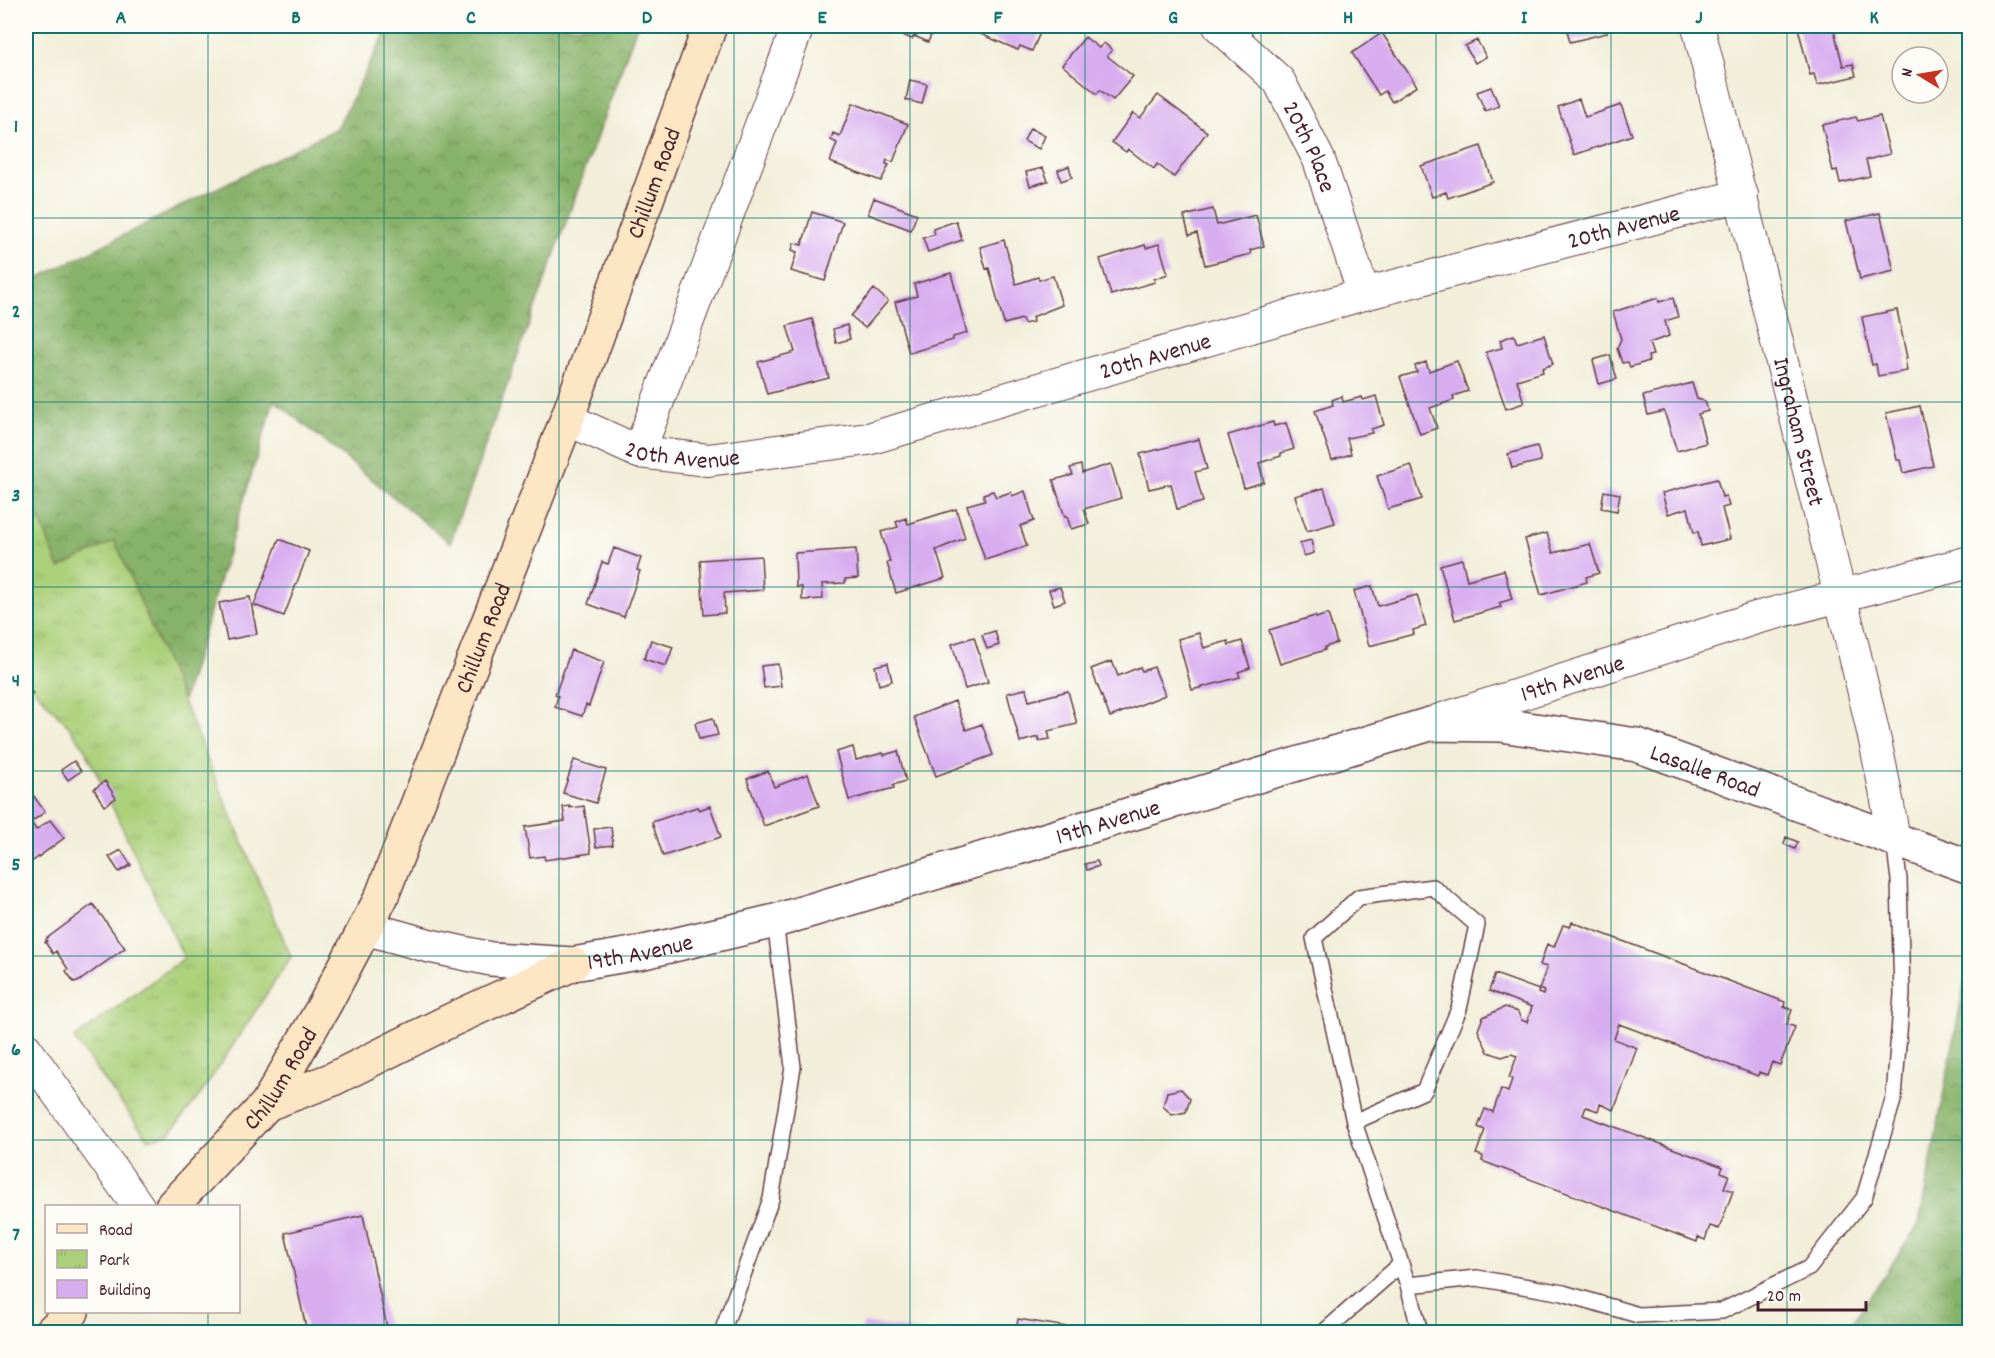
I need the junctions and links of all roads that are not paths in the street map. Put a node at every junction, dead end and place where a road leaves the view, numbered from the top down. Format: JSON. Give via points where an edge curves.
{"nodes":[{"id":1,"x":710,"y":26,"type":"edge"},
{"id":2,"x":798,"y":26,"type":"edge"},
{"id":3,"x":1219,"y":26,"type":"edge"},
{"id":4,"x":1698,"y":26,"type":"edge"},
{"id":5,"x":1742,"y":195,"type":"junction"},
{"id":6,"x":1364,"y":294,"type":"junction"},
{"id":7,"x":567,"y":419,"type":"junction"},
{"id":8,"x":639,"y":452,"type":"junction"},
{"id":9,"x":1970,"y":562,"type":"edge"},
{"id":10,"x":1839,"y":596,"type":"junction"},
{"id":11,"x":1430,"y":723,"type":"junction"},
{"id":12,"x":1894,"y":840,"type":"junction"},
{"id":13,"x":1970,"y":867,"type":"edge"},
{"id":14,"x":775,"y":921,"type":"junction"},
{"id":15,"x":366,"y":928,"type":"junction"},
{"id":16,"x":573,"y":964,"type":"junction"},
{"id":17,"x":26,"y":1049,"type":"edge"},
{"id":18,"x":267,"y":1104,"type":"junction"},
{"id":19,"x":1354,"y":1122,"type":"junction"},
{"id":20,"x":137,"y":1205,"type":"edge"},
{"id":21,"x":173,"y":1205,"type":"edge"},
{"id":22,"x":1401,"y":1264,"type":"junction"},
{"id":23,"x":1408,"y":1285,"type":"junction"},
{"id":24,"x":70,"y":1313,"type":"edge"},
{"id":25,"x":51,"y":1332,"type":"edge"},
{"id":26,"x":722,"y":1332,"type":"edge"},
{"id":27,"x":1324,"y":1332,"type":"edge"},
{"id":28,"x":1420,"y":1332,"type":"edge"}],
"edges":[{"from":1,"to":7,"type":"main road","name":"Chillum Road"},
{"from":2,"to":8,"type":"street"},
{"from":3,"to":6,"type":"street","name":"20th Place","via":[[1279,81],[1319,160]]},
{"from":4,"to":5,"type":"street","name":"Ingraham Street"},
{"from":5,"to":6,"type":"street","name":"20th Avenue"},
{"from":5,"to":10,"type":"street","name":"Ingraham Street"},
{"from":6,"to":8,"type":"street","name":"20th Avenue","via":[[867,439],[708,460]]},
{"from":7,"to":8,"type":"street","name":"20th Avenue"},
{"from":7,"to":15,"type":"main road","name":"Chillum Road"},
{"from":9,"to":10,"type":"street","name":"19th Avenue"},
{"from":10,"to":11,"type":"street","name":"19th Avenue","via":[[1756,618]]},
{"from":10,"to":12,"type":"street","name":"Ingraham Street"},
{"from":11,"to":12,"type":"street","name":"Lasalle Road","via":[[1501,725],[1637,745]]},
{"from":11,"to":14,"type":"street","name":"19th Avenue"},
{"from":12,"to":13,"type":"street","name":"Lasalle Road"},
{"from":12,"to":23,"type":"lane","via":[[1902,994],[1894,1097],[1864,1198],[1809,1268],[1722,1311],[1638,1315],[1563,1293],[1478,1278]]},
{"from":14,"to":16,"type":"street","name":"19th Avenue","via":[[644,952]]},
{"from":14,"to":26,"type":"lane","via":[[793,1067],[771,1199]]},
{"from":15,"to":16,"type":"street","name":"19th Avenue","via":[[491,959]]},
{"from":15,"to":18,"type":"main road","name":"Chillum Road"},
{"from":16,"to":18,"type":"main road","via":[[332,1080]]},
{"from":17,"to":20,"type":"street"},
{"from":18,"to":21,"type":"main road","name":"Chillum Road"},
{"from":19,"to":19,"type":"lane","via":[[1314,938],[1359,897],[1433,887],[1477,925],[1459,1009],[1424,1091]]},
{"from":19,"to":22,"type":"lane"},
{"from":22,"to":23,"type":"lane"},
{"from":22,"to":27,"type":"lane"},
{"from":23,"to":28,"type":"lane"},
{"from":24,"to":25,"type":"main road"}]}
